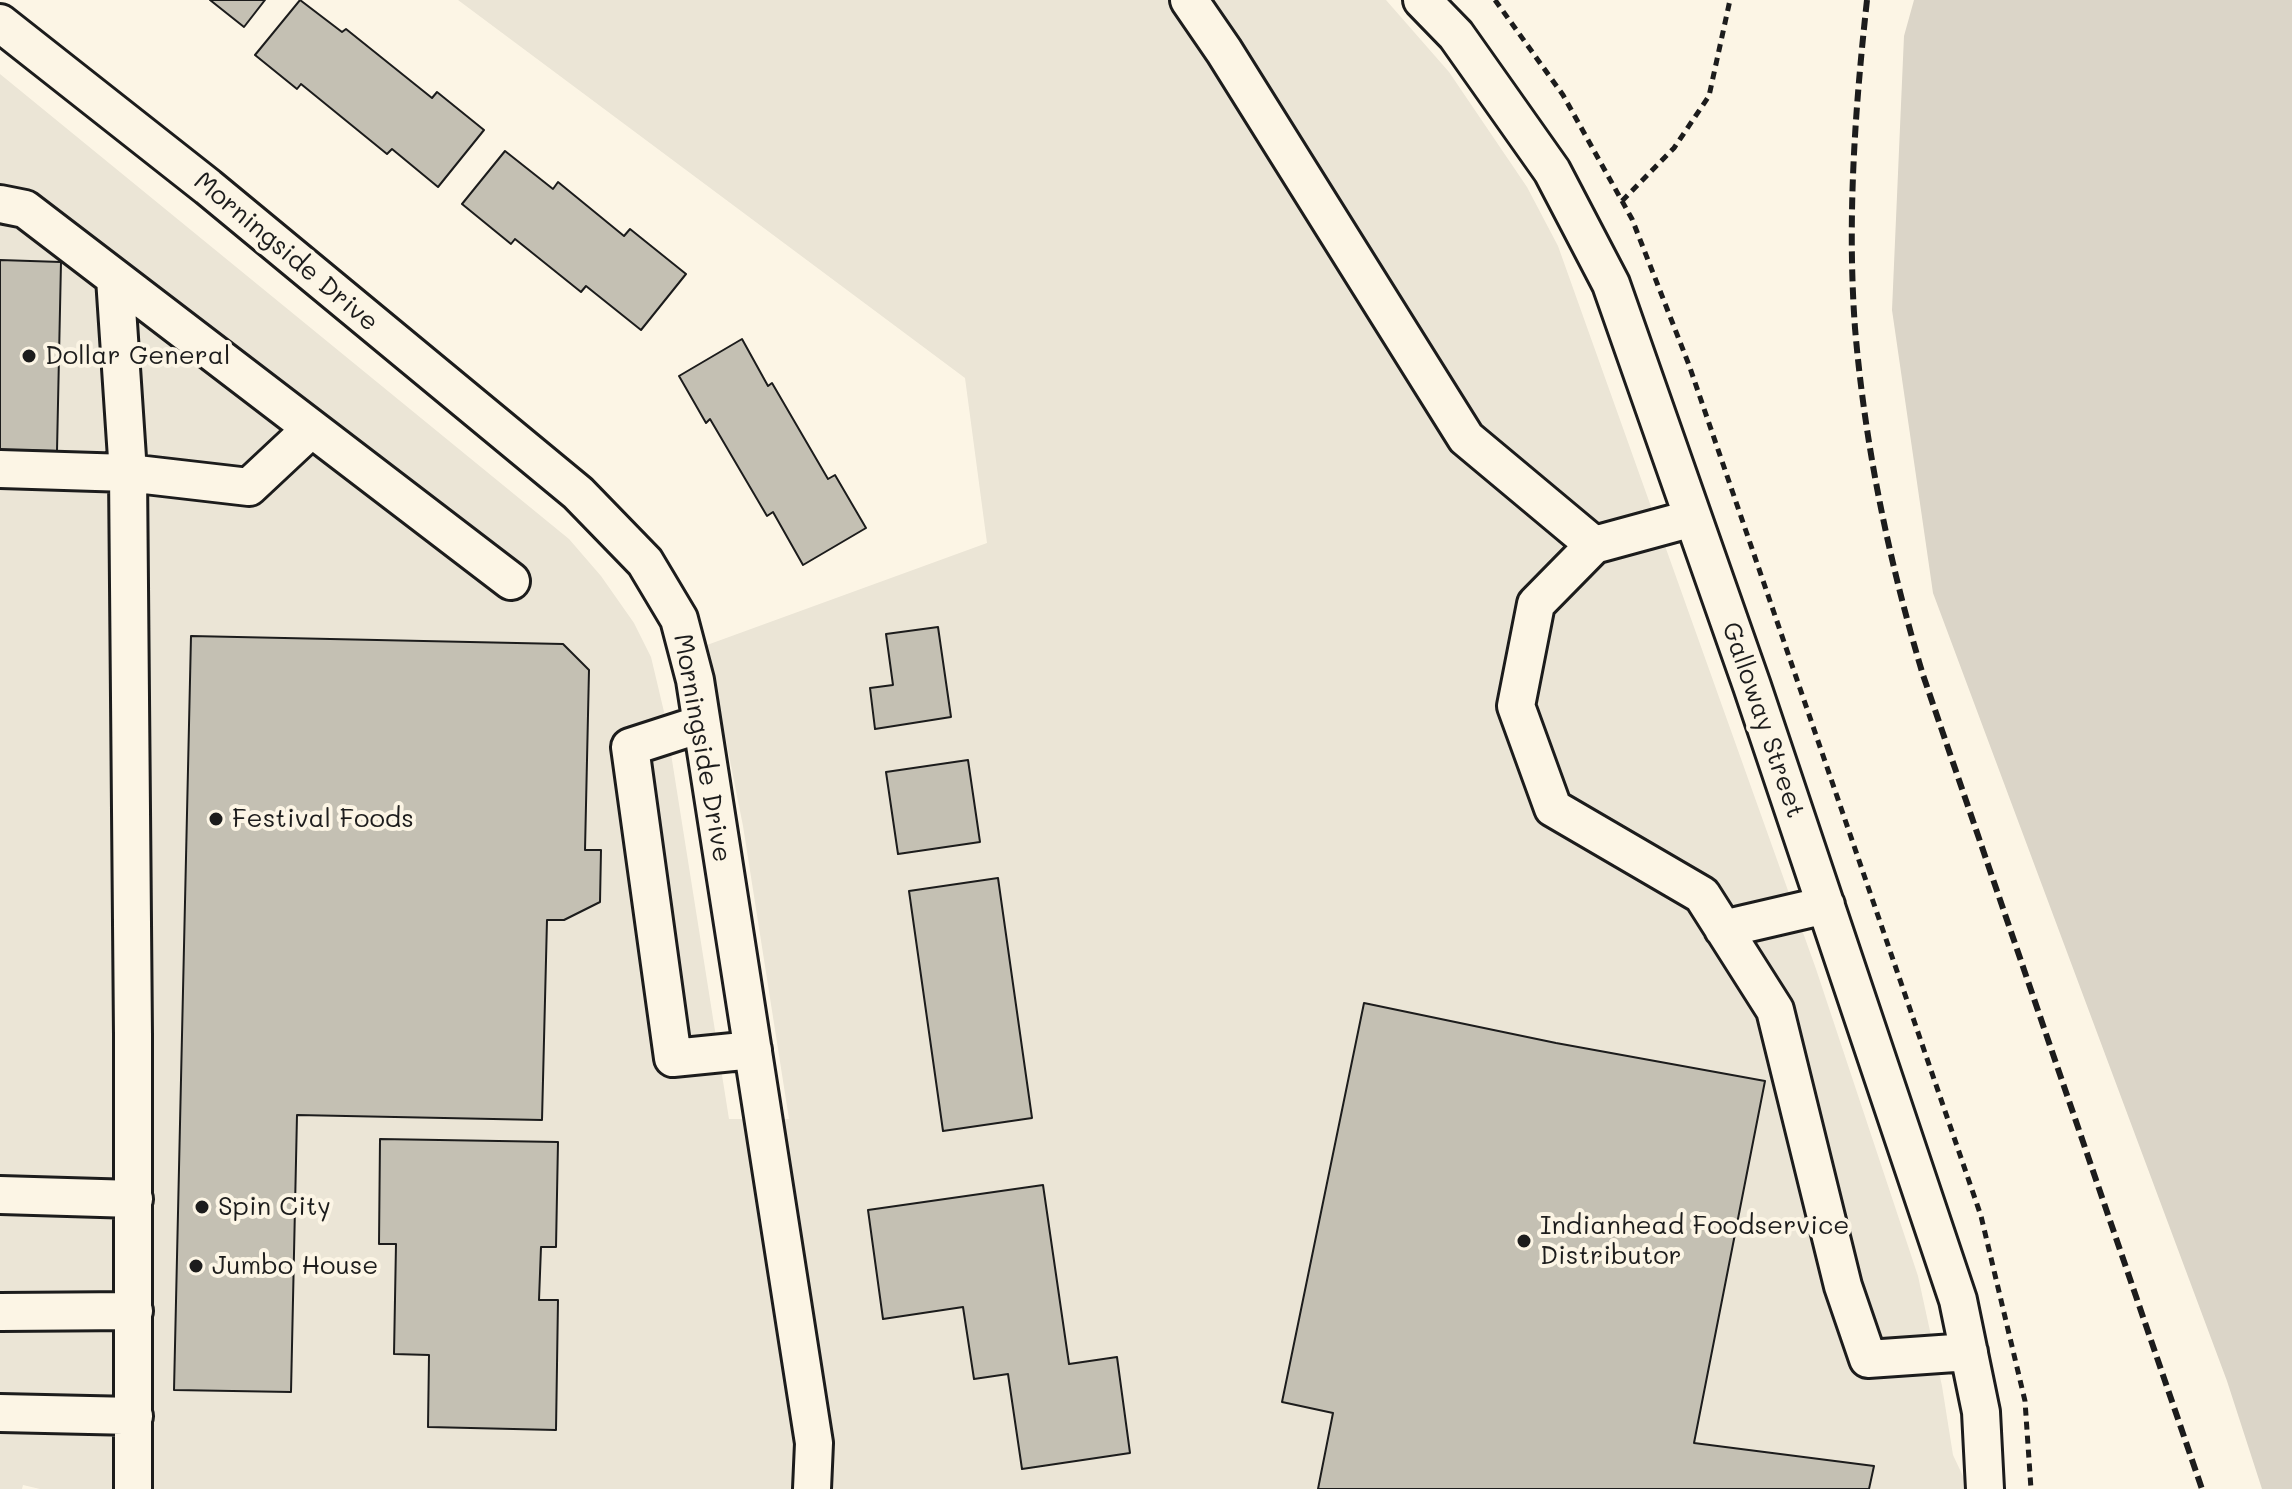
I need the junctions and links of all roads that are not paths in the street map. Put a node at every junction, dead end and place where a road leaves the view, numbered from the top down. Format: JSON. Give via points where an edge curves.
{"nodes":[{"id":1,"x":1189,"y":0,"type":"edge"},
{"id":2,"x":1422,"y":0,"type":"edge"},
{"id":3,"x":0,"y":23,"type":"edge"},
{"id":4,"x":0,"y":204,"type":"edge"},
{"id":5,"x":115,"y":278,"type":"junction"},
{"id":6,"x":311,"y":429,"type":"junction"},
{"id":7,"x":0,"y":469,"type":"edge"},
{"id":8,"x":128,"y":473,"type":"junction"},
{"id":9,"x":1693,"y":518,"type":"junction"},
{"id":10,"x":1594,"y":545,"type":"junction"},
{"id":11,"x":511,"y":581,"type":"dead end"},
{"id":12,"x":701,"y":724,"type":"junction"},
{"id":13,"x":1826,"y":905,"type":"junction"},
{"id":14,"x":1723,"y":929,"type":"junction"},
{"id":15,"x":753,"y":1050,"type":"junction"},
{"id":16,"x":0,"y":1195,"type":"edge"},
{"id":17,"x":134,"y":1199,"type":"junction"},
{"id":18,"x":134,"y":1311,"type":"junction"},
{"id":19,"x":0,"y":1312,"type":"edge"},
{"id":20,"x":1969,"y":1352,"type":"junction"},
{"id":21,"x":0,"y":1413,"type":"edge"},
{"id":22,"x":134,"y":1416,"type":"junction"},
{"id":23,"x":133,"y":1489,"type":"edge"},
{"id":24,"x":812,"y":1489,"type":"edge"},
{"id":25,"x":1985,"y":1489,"type":"edge"}],
"edges":[{"from":1,"to":10,"type":"street","via":[[1466,438]]},
{"from":2,"to":9,"type":"street","name":"Galloway Street","via":[[1456,35],[1558,182],[1611,284]]},
{"from":3,"to":12,"type":"street","name":"Morningside Drive","via":[[578,493],[645,562],[679,619]]},
{"from":4,"to":5,"type":"street","via":[[25,209]]},
{"from":5,"to":6,"type":"street"},
{"from":5,"to":8,"type":"street"},
{"from":6,"to":8,"type":"street","via":[[249,487]]},
{"from":6,"to":11,"type":"street"},
{"from":7,"to":8,"type":"street"},
{"from":8,"to":17,"type":"street"},
{"from":9,"to":10,"type":"street"},
{"from":9,"to":13,"type":"street","name":"Galloway Street"},
{"from":10,"to":14,"type":"street","via":[[1536,604],[1516,706],[1553,808],[1702,895]]},
{"from":12,"to":15,"type":"street","name":"Morningside Drive"},
{"from":12,"to":15,"type":"street","via":[[630,747],[673,1058]]},
{"from":13,"to":14,"type":"street"},
{"from":13,"to":20,"type":"street","name":"Galloway Street","via":[[1958,1300]]},
{"from":14,"to":20,"type":"street","via":[[1775,1010],[1843,1286],[1868,1359]]},
{"from":15,"to":24,"type":"street","name":"Morningside Drive","via":[[814,1443]]},
{"from":16,"to":17,"type":"street"},
{"from":17,"to":18,"type":"street"},
{"from":18,"to":19,"type":"street"},
{"from":18,"to":22,"type":"street"},
{"from":20,"to":25,"type":"street","name":"Galloway Street","via":[[1981,1412]]},
{"from":21,"to":22,"type":"street"},
{"from":22,"to":23,"type":"street"}]}
